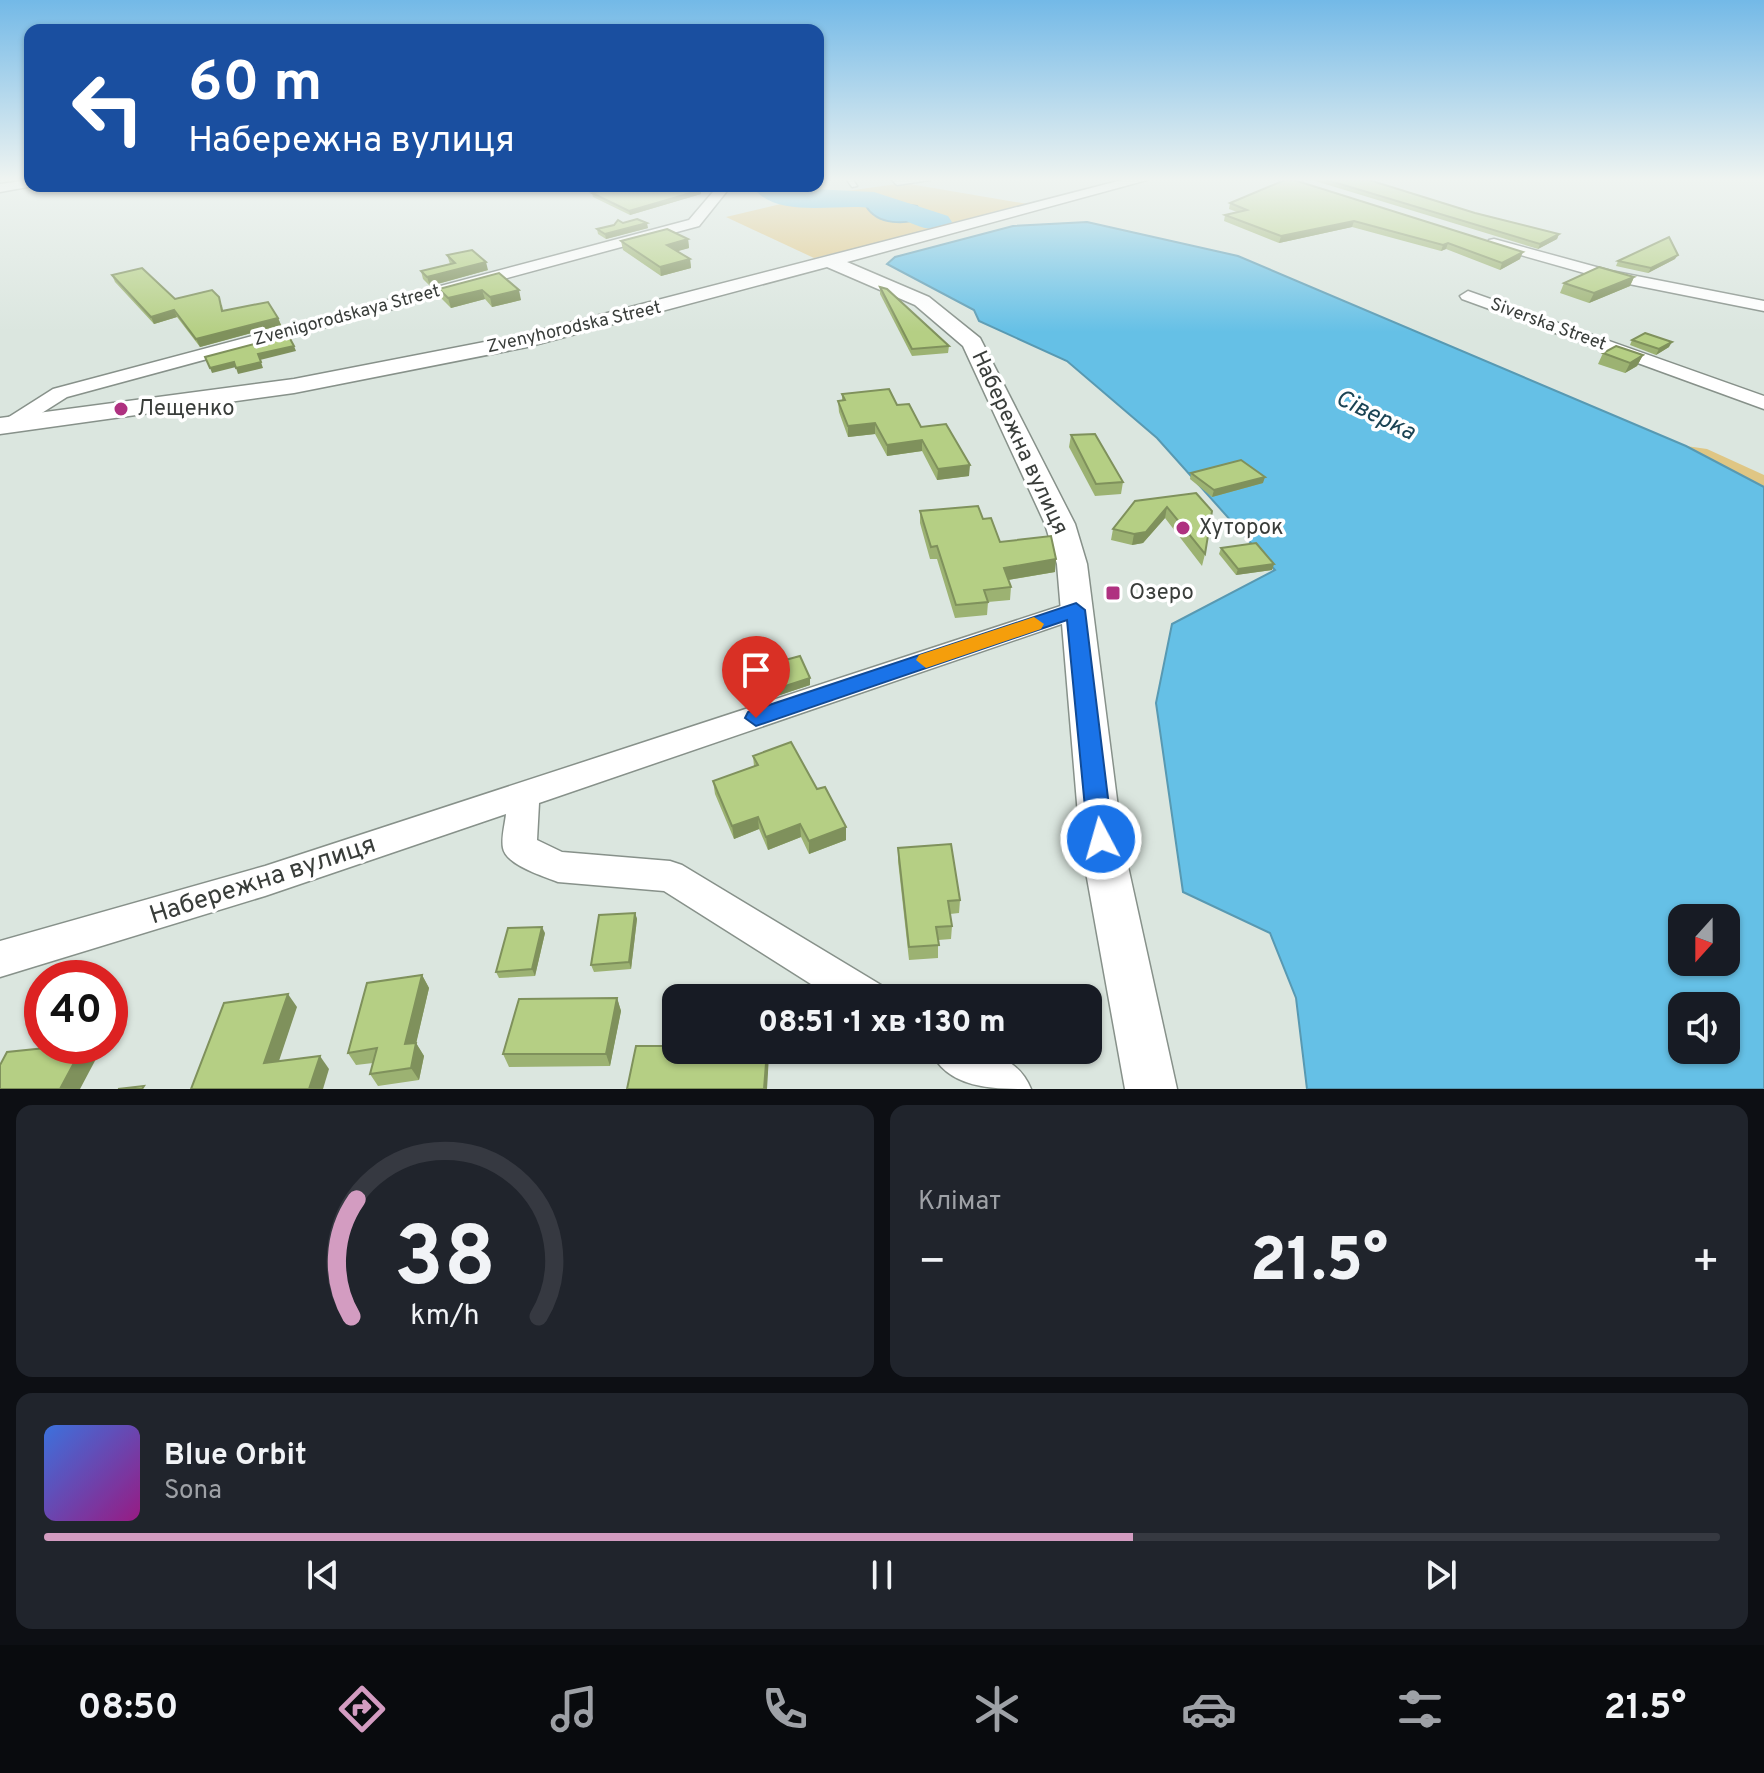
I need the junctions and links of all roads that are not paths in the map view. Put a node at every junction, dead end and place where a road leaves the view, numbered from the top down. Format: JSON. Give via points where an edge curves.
{"nodes":[{"id":1,"x":665,"y":231,"type":"edge"},
{"id":2,"x":948,"y":231,"type":"edge"},
{"id":3,"x":1481,"y":239,"type":"edge"},
{"id":4,"x":831,"y":262,"type":"junction"},
{"id":5,"x":1468,"y":296,"type":"dead end"},
{"id":6,"x":1764,"y":306,"type":"edge"},
{"id":7,"x":1764,"y":403,"type":"edge"},
{"id":8,"x":4,"y":426,"type":"edge"},
{"id":9,"x":1076,"y":610,"type":"junction"},
{"id":10,"x":523,"y":796,"type":"junction"},
{"id":11,"x":0,"y":959,"type":"edge"},
{"id":12,"x":844,"y":984,"type":"edge"},
{"id":13,"x":972,"y":1064,"type":"edge"},
{"id":14,"x":1010,"y":1089,"type":"edge"},
{"id":15,"x":1151,"y":1089,"type":"edge"}],
"edges":[{"from":1,"to":8,"type":"street","name":"Zvenigorodskaya Street","via":[[60,393]]},
{"from":2,"to":4,"type":"street","name":"Zvenyhorodska Street"},
{"from":3,"to":6,"type":"street","via":[[1609,275]]},
{"from":4,"to":8,"type":"street","name":"Zvenyhorodska Street","via":[[571,330],[408,365]]},
{"from":4,"to":9,"type":"street","name":"Набережна вулиця","via":[[922,301],[972,343],[1060,524],[1072,564]]},
{"from":5,"to":7,"type":"street","name":"Siverska Street"},
{"from":9,"to":10,"type":"street","name":"Набережна вулиця"},
{"from":9,"to":15,"type":"street","name":"Набережна вулиця","via":[[1101,839]]},
{"from":10,"to":11,"type":"street","name":"Набережна вулиця","via":[[265,881]]},
{"from":10,"to":12,"type":"street","via":[[520,848],[558,867],[670,876]]},
{"from":13,"to":14,"type":"street"}]}
